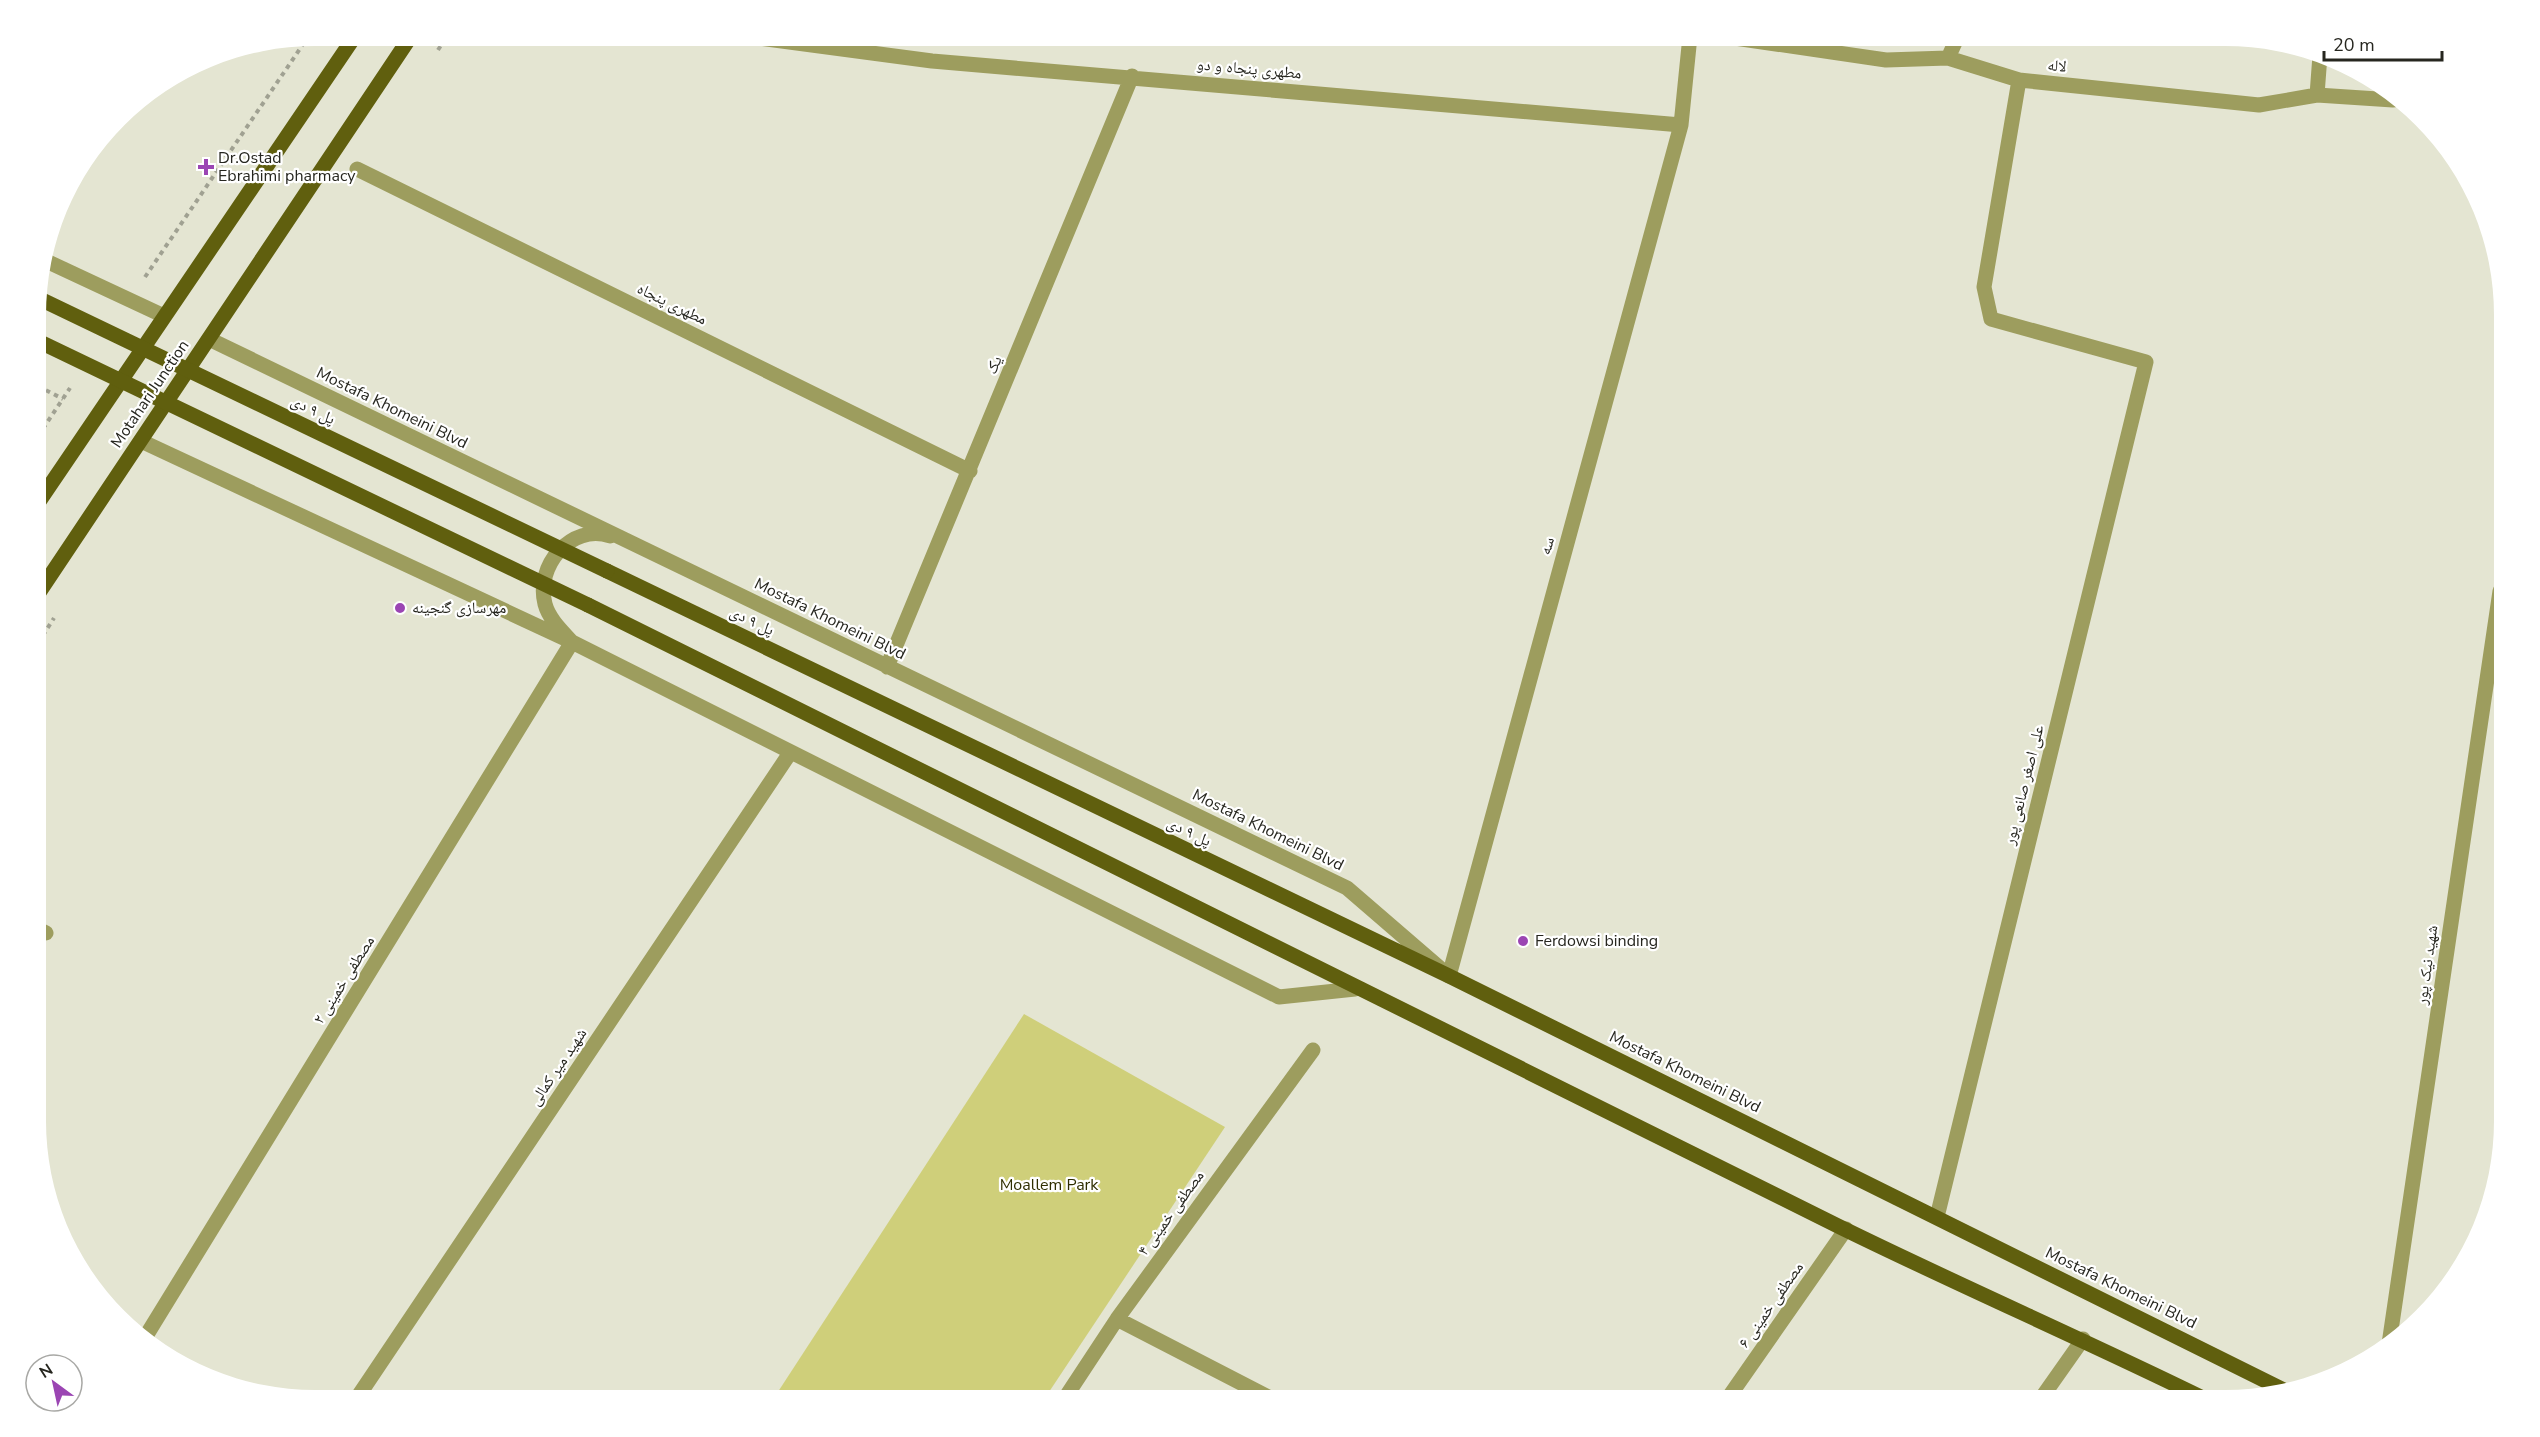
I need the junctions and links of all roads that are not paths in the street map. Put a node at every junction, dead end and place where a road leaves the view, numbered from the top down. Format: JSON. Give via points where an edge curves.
{"nodes":[{"id":1,"x":348,"y":46,"type":"edge"},
{"id":2,"x":405,"y":46,"type":"edge"},
{"id":3,"x":819,"y":46,"type":"edge"},
{"id":4,"x":1689,"y":46,"type":"edge"},
{"id":5,"x":1790,"y":46,"type":"edge"},
{"id":6,"x":1953,"y":46,"type":"edge"},
{"id":7,"x":1948,"y":58,"type":"junction"},
{"id":8,"x":2319,"y":64,"type":"edge"},
{"id":9,"x":1132,"y":76,"type":"junction"},
{"id":10,"x":2019,"y":80,"type":"junction"},
{"id":11,"x":2317,"y":96,"type":"junction"},
{"id":12,"x":2385,"y":100,"type":"edge"},
{"id":13,"x":1681,"y":125,"type":"junction"},
{"id":14,"x":357,"y":169,"type":"dead end"},
{"id":15,"x":52,"y":264,"type":"edge"},
{"id":16,"x":47,"y":302,"type":"edge"},
{"id":17,"x":164,"y":316,"type":"junction"},
{"id":18,"x":209,"y":339,"type":"junction"},
{"id":19,"x":46,"y":345,"type":"edge"},
{"id":20,"x":141,"y":441,"type":"junction"},
{"id":21,"x":970,"y":471,"type":"junction"},
{"id":22,"x":46,"y":491,"type":"edge"},
{"id":23,"x":625,"y":540,"type":"junction"},
{"id":24,"x":46,"y":582,"type":"edge"},
{"id":25,"x":2494,"y":632,"type":"edge"},
{"id":26,"x":572,"y":642,"type":"junction"},
{"id":27,"x":887,"y":667,"type":"junction"},
{"id":28,"x":790,"y":753,"type":"junction"},
{"id":29,"x":1449,"y":976,"type":"junction"},
{"id":30,"x":1354,"y":989,"type":"junction"},
{"id":31,"x":1313,"y":1050,"type":"dead end"},
{"id":32,"x":1936,"y":1217,"type":"junction"},
{"id":33,"x":1846,"y":1229,"type":"junction"},
{"id":34,"x":1117,"y":1319,"type":"junction"},
{"id":35,"x":148,"y":1332,"type":"edge"},
{"id":36,"x":2391,"y":1333,"type":"edge"},
{"id":37,"x":2083,"y":1339,"type":"junction"},
{"id":38,"x":2275,"y":1385,"type":"edge"},
{"id":39,"x":362,"y":1390,"type":"edge"},
{"id":40,"x":1070,"y":1390,"type":"edge"},
{"id":41,"x":1255,"y":1390,"type":"edge"},
{"id":42,"x":1734,"y":1390,"type":"edge"},
{"id":43,"x":2048,"y":1390,"type":"edge"},
{"id":44,"x":2186,"y":1390,"type":"edge"}],
"edges":[{"from":1,"to":17,"type":"main road","name":"Motahari Junction"},
{"from":2,"to":18,"type":"main road","name":"Motahari Junction"},
{"from":3,"to":9,"type":"street","name":"مطهری پنجاه و دو","via":[[932,61]]},
{"from":4,"to":13,"type":"street","name":"سه"},
{"from":5,"to":7,"type":"street","name":"لاله","via":[[1886,60]]},
{"from":6,"to":7,"type":"street"},
{"from":7,"to":10,"type":"street","name":"لاله"},
{"from":8,"to":11,"type":"street"},
{"from":9,"to":13,"type":"street","name":"مطهری پنجاه و دو"},
{"from":9,"to":21,"type":"street","name":"یک"},
{"from":10,"to":11,"type":"street","name":"لاله","via":[[2259,105]]},
{"from":10,"to":32,"type":"street","name":"علی اصغر صانعی پور","via":[[1984,287],[1991,319],[2146,362]]},
{"from":11,"to":12,"type":"street","name":"لاله"},
{"from":13,"to":29,"type":"street","name":"سه"},
{"from":14,"to":21,"type":"street","name":"مطهری پنجاه"},
{"from":15,"to":17,"type":"street"},
{"from":16,"to":29,"type":"main road","name":"پل ۹ دی","bridge":true},
{"from":17,"to":22,"type":"main road","name":"Motahari Junction"},
{"from":18,"to":20,"type":"main road","name":"Motahari Junction"},
{"from":18,"to":23,"type":"street","name":"Mostafa Khomeini Blvd"},
{"from":19,"to":30,"type":"main road","bridge":true,"via":[[588,605]]},
{"from":20,"to":24,"type":"main road","name":"Motahari Junction"},
{"from":20,"to":26,"type":"street"},
{"from":21,"to":27,"type":"street","name":"یک"},
{"from":23,"to":26,"type":"street","via":[[604,534],[582,536],[563,546],[549,562],[543,583],[545,604]]},
{"from":23,"to":27,"type":"street","name":"Mostafa Khomeini Blvd"},
{"from":25,"to":36,"type":"street","name":"شهید نیک پور"},
{"from":26,"to":28,"type":"street"},
{"from":26,"to":35,"type":"street","name":"مصطفی خمینی ۲"},
{"from":27,"to":29,"type":"street","name":"Mostafa Khomeini Blvd","via":[[1347,888]]},
{"from":28,"to":30,"type":"street","via":[[1280,997]]},
{"from":28,"to":39,"type":"street","name":"شهید میر کمالی"},
{"from":29,"to":32,"type":"main road","name":"Mostafa Khomeini Blvd"},
{"from":30,"to":33,"type":"main road"},
{"from":31,"to":34,"type":"street","name":"مصطفی خمینی ۴"},
{"from":32,"to":38,"type":"main road","name":"Mostafa Khomeini Blvd"},
{"from":33,"to":37,"type":"main road"},
{"from":33,"to":42,"type":"street","name":"مصطفی خمینی ۶"},
{"from":34,"to":40,"type":"street","name":"مصطفی خمینی ۴"},
{"from":34,"to":41,"type":"street"},
{"from":37,"to":43,"type":"street"},
{"from":37,"to":44,"type":"main road"}]}
